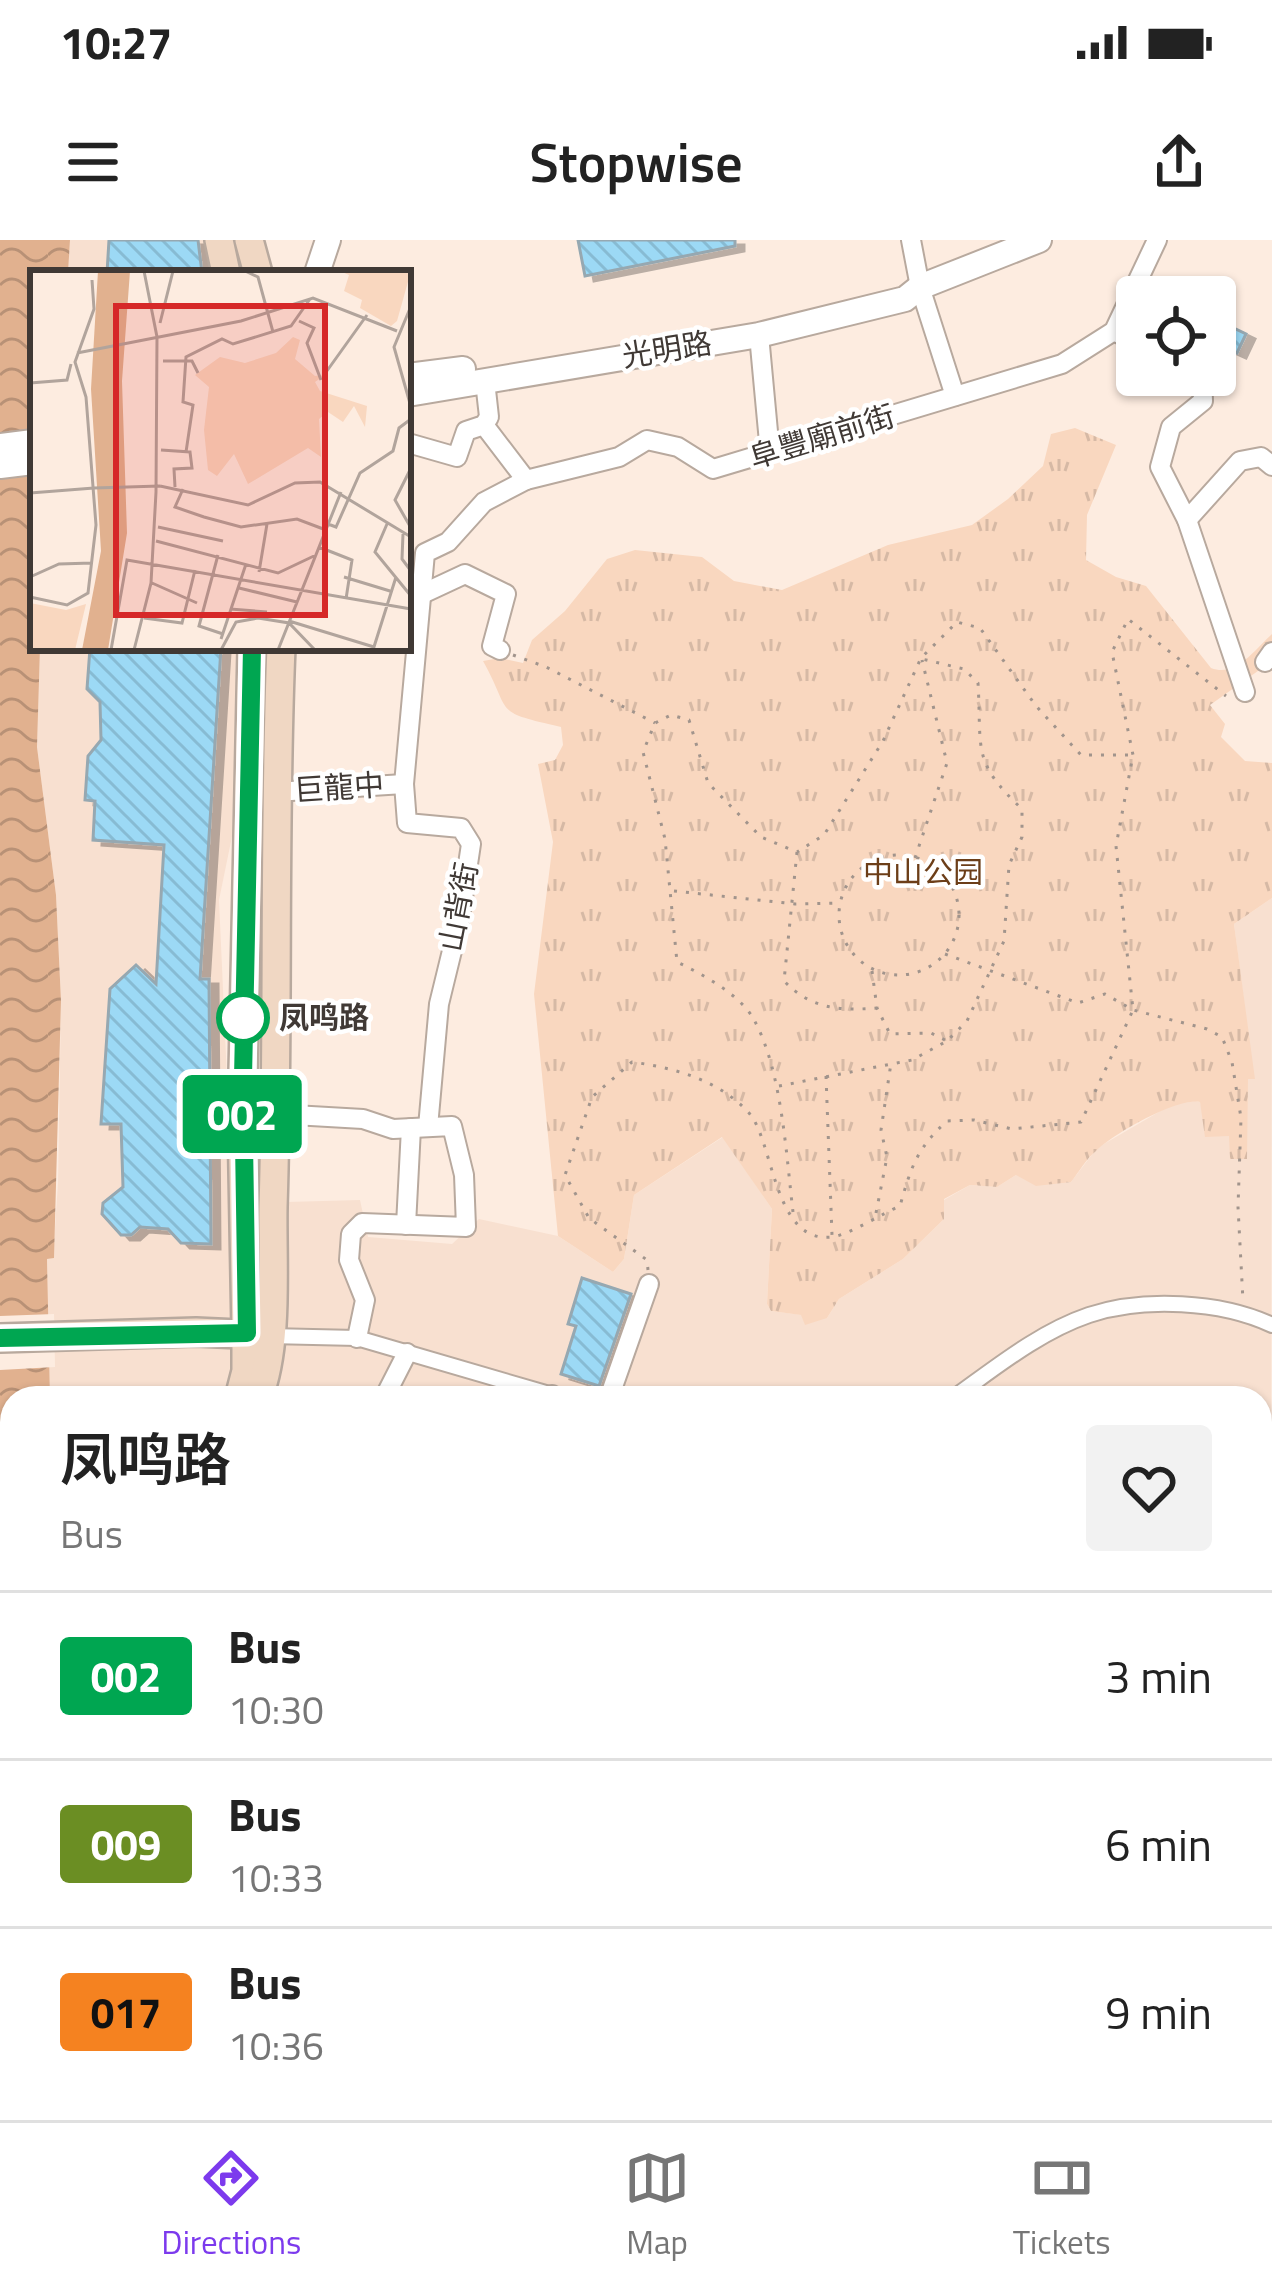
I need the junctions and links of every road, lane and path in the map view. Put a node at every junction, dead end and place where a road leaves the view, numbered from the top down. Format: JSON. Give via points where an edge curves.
{"nodes":[{"id":1,"x":220,"y":240,"type":"edge"},
{"id":2,"x":249,"y":240,"type":"edge"},
{"id":3,"x":328,"y":240,"type":"edge"},
{"id":4,"x":911,"y":240,"type":"edge"},
{"id":5,"x":1039,"y":240,"type":"edge"},
{"id":6,"x":1157,"y":240,"type":"edge"},
{"id":7,"x":225,"y":270,"type":"edge"},
{"id":8,"x":257,"y":270,"type":"edge"},
{"id":9,"x":318,"y":270,"type":"edge"},
{"id":10,"x":920,"y":287,"type":"junction"},
{"id":11,"x":1114,"y":332,"type":"joint"},
{"id":12,"x":759,"y":335,"type":"junction"},
{"id":13,"x":411,"y":376,"type":"edge"},
{"id":14,"x":484,"y":382,"type":"junction"},
{"id":15,"x":411,"y":394,"type":"edge"},
{"id":16,"x":956,"y":396,"type":"junction"},
{"id":17,"x":1203,"y":396,"type":"edge"},
{"id":18,"x":484,"y":425,"type":"junction"},
{"id":19,"x":30,"y":442,"type":"edge"},
{"id":20,"x":411,"y":444,"type":"edge"},
{"id":21,"x":0,"y":446,"type":"edge"},
{"id":22,"x":770,"y":453,"type":"junction"},
{"id":23,"x":30,"y":462,"type":"edge"},
{"id":24,"x":0,"y":466,"type":"edge"},
{"id":25,"x":1272,"y":466,"type":"edge"},
{"id":26,"x":526,"y":481,"type":"junction"},
{"id":27,"x":1187,"y":520,"type":"junction"},
{"id":28,"x":414,"y":594,"type":"edge"},
{"id":29,"x":500,"y":650,"type":"joint"},
{"id":30,"x":252,"y":651,"type":"edge"},
{"id":31,"x":280,"y":651,"type":"edge"},
{"id":32,"x":921,"y":658,"type":"junction"},
{"id":33,"x":1245,"y":692,"type":"joint"},
{"id":34,"x":655,"y":723,"type":"junction"},
{"id":35,"x":1133,"y":755,"type":"junction"},
{"id":36,"x":404,"y":784,"type":"junction"},
{"id":37,"x":274,"y":792,"type":"junction"},
{"id":38,"x":797,"y":852,"type":"junction"},
{"id":39,"x":915,"y":857,"type":"junction"},
{"id":40,"x":672,"y":891,"type":"junction"},
{"id":41,"x":840,"y":903,"type":"junction"},
{"id":42,"x":794,"y":904,"type":"junction"},
{"id":43,"x":945,"y":954,"type":"junction"},
{"id":44,"x":872,"y":969,"type":"junction"},
{"id":45,"x":990,"y":971,"type":"junction"},
{"id":46,"x":877,"y":1008,"type":"junction"},
{"id":47,"x":1133,"y":1010,"type":"junction"},
{"id":48,"x":947,"y":1041,"type":"junction"},
{"id":49,"x":892,"y":1061,"type":"junction"},
{"id":50,"x":826,"y":1075,"type":"junction"},
{"id":51,"x":777,"y":1087,"type":"junction"},
{"id":52,"x":276,"y":1114,"type":"junction"},
{"id":53,"x":419,"y":1128,"type":"junction"},
{"id":54,"x":875,"y":1216,"type":"junction"},
{"id":55,"x":794,"y":1220,"type":"junction"},
{"id":56,"x":406,"y":1225,"type":"junction"},
{"id":57,"x":832,"y":1237,"type":"junction"},
{"id":58,"x":649,"y":1284,"type":"joint"},
{"id":59,"x":1243,"y":1311,"type":"junction"},
{"id":60,"x":1272,"y":1324,"type":"edge"},
{"id":61,"x":258,"y":1335,"type":"junction"},
{"id":62,"x":0,"y":1338,"type":"edge"},
{"id":63,"x":357,"y":1338,"type":"junction"},
{"id":64,"x":407,"y":1352,"type":"junction"},
{"id":65,"x":242,"y":1386,"type":"edge"},
{"id":66,"x":258,"y":1386,"type":"edge"},
{"id":67,"x":391,"y":1386,"type":"edge"},
{"id":68,"x":519,"y":1386,"type":"edge"},
{"id":69,"x":613,"y":1386,"type":"edge"},
{"id":70,"x":969,"y":1386,"type":"edge"}],
"edges":[{"from":1,"to":7,"type":"main road"},
{"from":2,"to":8,"type":"main road"},
{"from":3,"to":9,"type":"street"},
{"from":4,"to":10,"type":"street"},
{"from":5,"to":10,"type":"street","name":"光明路"},
{"from":6,"to":11,"type":"street"},
{"from":10,"to":12,"type":"street","name":"光明路","via":[[905,299]]},
{"from":10,"to":13,"type":"street","name":"光明路"},
{"from":10,"to":16,"type":"street"},
{"from":11,"to":16,"type":"street","name":"阜豐廟前街","via":[[1062,364]]},
{"from":12,"to":14,"type":"street","name":"光明路"},
{"from":12,"to":22,"type":"street"},
{"from":14,"to":15,"type":"street","name":"光明路"},
{"from":14,"to":18,"type":"street"},
{"from":16,"to":22,"type":"street","name":"阜豐廟前街"},
{"from":17,"to":27,"type":"street","via":[[1171,427],[1160,466]]},
{"from":18,"to":20,"type":"street","via":[[466,431],[457,457]]},
{"from":18,"to":26,"type":"street"},
{"from":19,"to":21,"type":"street"},
{"from":22,"to":26,"type":"street","name":"阜豐廟前街","via":[[713,470],[678,447],[647,440],[620,457]]},
{"from":23,"to":24,"type":"street"},
{"from":25,"to":27,"type":"street","via":[[1261,457],[1240,461]]},
{"from":26,"to":28,"type":"street","name":"阜豐廟前街","via":[[484,502],[448,542],[425,553]]},
{"from":27,"to":33,"type":"street"},
{"from":28,"to":29,"type":"street","via":[[465,574],[497,587],[506,594],[492,646]]},
{"from":28,"to":36,"type":"street"},
{"from":29,"to":34,"type":"path"},
{"from":30,"to":61,"type":"main road","via":[[243,1074]]},
{"from":31,"to":37,"type":"main road"},
{"from":32,"to":35,"type":"path","via":[[956,622],[980,628],[1081,755]]},
{"from":32,"to":38,"type":"path","via":[[884,741],[824,835]]},
{"from":32,"to":39,"type":"path","via":[[947,764]]},
{"from":32,"to":45,"type":"path","via":[[964,669],[979,683],[983,766],[1022,809],[1004,940]]},
{"from":33,"to":35,"type":"path","via":[[1225,696],[1128,620],[1112,652]]},
{"from":34,"to":38,"type":"path","via":[[670,715],[689,720],[709,783],[761,837]]},
{"from":34,"to":40,"type":"path","via":[[643,752]]},
{"from":35,"to":47,"type":"path","via":[[1116,846]]},
{"from":36,"to":37,"type":"street","name":"巨龍中"},
{"from":36,"to":53,"type":"street","name":"山背街","via":[[406,824],[461,828],[471,844]]},
{"from":37,"to":52,"type":"main road"},
{"from":38,"to":42,"type":"path"},
{"from":39,"to":41,"type":"path","via":[[860,870]]},
{"from":39,"to":43,"type":"path","via":[[933,866],[956,898],[959,917]]},
{"from":40,"to":42,"type":"path"},
{"from":40,"to":51,"type":"path","via":[[677,962],[752,1016]]},
{"from":41,"to":42,"type":"path"},
{"from":41,"to":44,"type":"path","via":[[844,942]]},
{"from":42,"to":46,"type":"path","via":[[784,981],[800,998],[837,1011]]},
{"from":43,"to":44,"type":"path","via":[[911,974]]},
{"from":43,"to":45,"type":"path"},
{"from":44,"to":46,"type":"path"},
{"from":45,"to":47,"type":"path","via":[[1078,1003],[1105,994]]},
{"from":45,"to":48,"type":"path","via":[[967,1022]]},
{"from":46,"to":48,"type":"path","via":[[890,1034]]},
{"from":47,"to":54,"type":"path","via":[[1081,1122],[1012,1129],[947,1121],[924,1142],[900,1206]]},
{"from":47,"to":59,"type":"path","via":[[1208,1029],[1222,1037],[1232,1062],[1241,1118]]},
{"from":48,"to":49,"type":"path"},
{"from":49,"to":50,"type":"path"},
{"from":49,"to":54,"type":"path"},
{"from":50,"to":51,"type":"path"},
{"from":50,"to":57,"type":"path"},
{"from":51,"to":55,"type":"path"},
{"from":52,"to":53,"type":"street"},
{"from":52,"to":61,"type":"main road"},
{"from":53,"to":56,"type":"street"},
{"from":53,"to":56,"type":"street","via":[[452,1126],[466,1227]]},
{"from":54,"to":57,"type":"path"},
{"from":55,"to":57,"type":"path"},
{"from":55,"to":58,"type":"path","via":[[752,1115],[702,1078],[632,1062],[592,1097],[565,1174],[589,1218],[647,1261]]},
{"from":56,"to":63,"type":"street","via":[[362,1223],[351,1234],[350,1260],[364,1300]]},
{"from":58,"to":69,"type":"street"},
{"from":59,"to":60,"type":"street"},
{"from":59,"to":70,"type":"street","via":[[1168,1303],[1090,1315]]},
{"from":61,"to":62,"type":"main road"},
{"from":61,"to":63,"type":"street"},
{"from":61,"to":65,"type":"main road"},
{"from":61,"to":66,"type":"main road"},
{"from":63,"to":64,"type":"street"},
{"from":64,"to":67,"type":"street"},
{"from":64,"to":68,"type":"street"}]}
